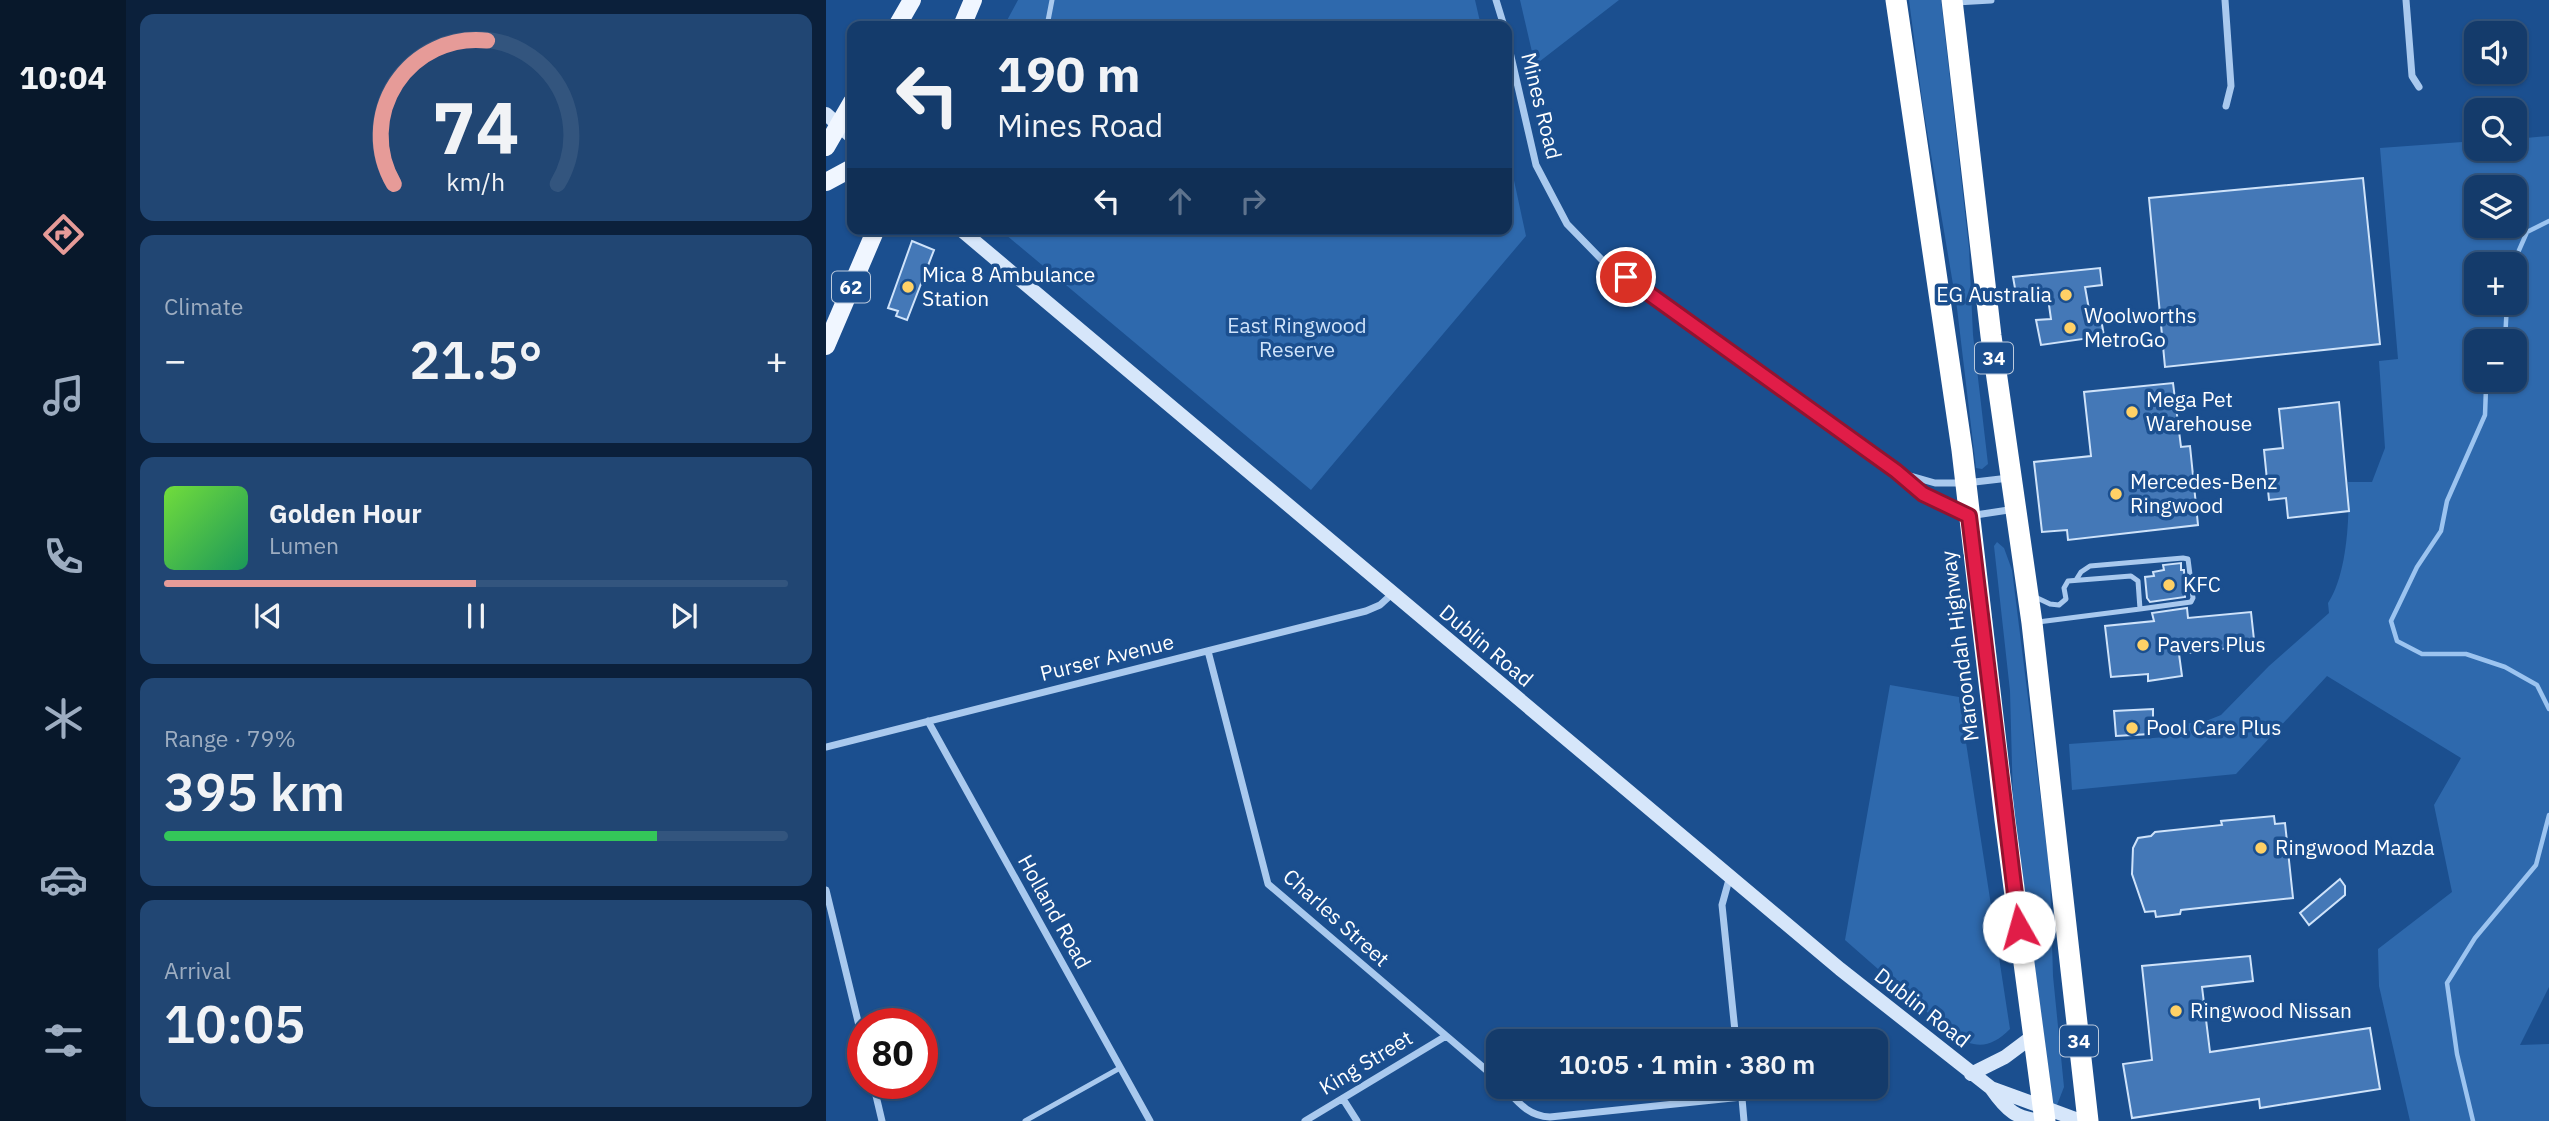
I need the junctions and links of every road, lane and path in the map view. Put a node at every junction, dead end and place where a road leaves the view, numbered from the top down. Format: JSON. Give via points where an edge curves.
{"nodes":[{"id":1,"x":912,"y":0,"type":"edge"},
{"id":2,"x":973,"y":0,"type":"edge"},
{"id":3,"x":1052,"y":0,"type":"edge"},
{"id":4,"x":1496,"y":0,"type":"edge"},
{"id":5,"x":1896,"y":0,"type":"edge"},
{"id":6,"x":1991,"y":0,"type":"edge"},
{"id":7,"x":2225,"y":0,"type":"edge"},
{"id":8,"x":2406,"y":0,"type":"edge"},
{"id":9,"x":1952,"y":1,"type":"edge"},
{"id":10,"x":900,"y":21,"type":"edge"},
{"id":11,"x":964,"y":21,"type":"edge"},
{"id":12,"x":1048,"y":21,"type":"edge"},
{"id":13,"x":1502,"y":21,"type":"edge"},
{"id":14,"x":1512,"y":61,"type":"edge"},
{"id":15,"x":2419,"y":87,"type":"dead end"},
{"id":16,"x":2226,"y":106,"type":"dead end"},
{"id":17,"x":839,"y":126,"type":"edge"},
{"id":18,"x":826,"y":148,"type":"edge"},
{"id":19,"x":847,"y":171,"type":"edge"},
{"id":20,"x":826,"y":182,"type":"edge"},
{"id":21,"x":873,"y":235,"type":"edge"},
{"id":22,"x":967,"y":235,"type":"edge"},
{"id":23,"x":826,"y":346,"type":"edge"},
{"id":24,"x":1896,"y":471,"type":"junction"},
{"id":25,"x":2011,"y":477,"type":"junction"},
{"id":26,"x":1966,"y":483,"type":"junction"},
{"id":27,"x":2015,"y":509,"type":"junction"},
{"id":28,"x":1969,"y":516,"type":"junction"},
{"id":29,"x":2076,"y":580,"type":"junction"},
{"id":30,"x":2027,"y":593,"type":"junction"},
{"id":31,"x":1392,"y":594,"type":"junction"},
{"id":32,"x":2140,"y":609,"type":"junction"},
{"id":33,"x":2032,"y":623,"type":"junction"},
{"id":34,"x":1208,"y":651,"type":"junction"},
{"id":35,"x":928,"y":721,"type":"junction"},
{"id":36,"x":826,"y":747,"type":"edge"},
{"id":37,"x":1730,"y":876,"type":"junction"},
{"id":38,"x":826,"y":890,"type":"edge"},
{"id":39,"x":855,"y":1008,"type":"edge"},
{"id":40,"x":1735,"y":1029,"type":"edge"},
{"id":41,"x":1446,"y":1035,"type":"junction"},
{"id":42,"x":2033,"y":1036,"type":"junction"},
{"id":43,"x":1120,"y":1068,"type":"junction"},
{"id":44,"x":1486,"y":1070,"type":"edge"},
{"id":45,"x":1971,"y":1074,"type":"junction"},
{"id":46,"x":877,"y":1099,"type":"edge"},
{"id":47,"x":1343,"y":1099,"type":"junction"},
{"id":48,"x":1515,"y":1099,"type":"edge"},
{"id":49,"x":1723,"y":1099,"type":"edge"},
{"id":50,"x":1742,"y":1099,"type":"edge"},
{"id":51,"x":2044,"y":1117,"type":"edge"},
{"id":52,"x":882,"y":1121,"type":"edge"},
{"id":53,"x":1026,"y":1121,"type":"edge"},
{"id":54,"x":1150,"y":1121,"type":"edge"},
{"id":55,"x":1305,"y":1121,"type":"edge"},
{"id":56,"x":1357,"y":1121,"type":"edge"},
{"id":57,"x":1744,"y":1121,"type":"edge"},
{"id":58,"x":2081,"y":1121,"type":"edge"},
{"id":59,"x":2088,"y":1121,"type":"edge"}],
"edges":[{"from":1,"to":10,"type":"main road"},
{"from":2,"to":11,"type":"main road"},
{"from":3,"to":12,"type":"lane"},
{"from":4,"to":13,"type":"street"},
{"from":5,"to":26,"type":"highway","name":"Maroondah Highway","number":"34"},
{"from":6,"to":9,"type":"street"},
{"from":7,"to":16,"type":"street","via":[[2231,86]]},
{"from":8,"to":15,"type":"street","via":[[2412,76]]},
{"from":9,"to":25,"type":"highway","number":"34"},
{"from":14,"to":24,"type":"street","name":"Mines Road","via":[[1536,165],[1567,224],[1603,261]]},
{"from":17,"to":18,"type":"main road"},
{"from":19,"to":20,"type":"main road"},
{"from":21,"to":23,"type":"main road","number":"62"},
{"from":22,"to":31,"type":"main road","name":"Dublin Road"},
{"from":24,"to":26,"type":"street","name":"Mines Road","via":[[1935,483]]},
{"from":24,"to":28,"type":"street","name":"Mines Road","via":[[1923,494]]},
{"from":25,"to":26,"type":"street","name":"Mines Road"},
{"from":25,"to":27,"type":"highway","number":"34"},
{"from":26,"to":28,"type":"highway","name":"Maroondah Highway","number":"34"},
{"from":27,"to":28,"type":"street"},
{"from":27,"to":30,"type":"highway","number":"34"},
{"from":28,"to":42,"type":"highway","name":"Maroondah Highway","number":"34"},
{"from":29,"to":30,"type":"lane","via":[[2068,581],[2066,599],[2059,606]]},
{"from":29,"to":32,"type":"lane","via":[[2131,576],[2138,581]]},
{"from":29,"to":32,"type":"lane","via":[[2090,566],[2188,559],[2191,603]]},
{"from":30,"to":33,"type":"highway","number":"34"},
{"from":31,"to":34,"type":"street","name":"Purser Avenue","via":[[1366,611]]},
{"from":31,"to":37,"type":"main road","name":"Dublin Road"},
{"from":32,"to":33,"type":"lane"},
{"from":33,"to":59,"type":"highway","number":"34"},
{"from":34,"to":35,"type":"street","name":"Purser Avenue"},
{"from":34,"to":41,"type":"street","name":"Charles Street","via":[[1268,884]]},
{"from":35,"to":36,"type":"street","name":"Purser Avenue"},
{"from":35,"to":43,"type":"street","name":"Holland Road"},
{"from":37,"to":40,"type":"street","via":[[1722,905]]},
{"from":37,"to":45,"type":"main road","name":"Dublin Road"},
{"from":38,"to":39,"type":"street"},
{"from":41,"to":44,"type":"street","name":"Charles Street"},
{"from":41,"to":47,"type":"street","name":"King Street"},
{"from":42,"to":45,"type":"main road"},
{"from":42,"to":51,"type":"highway","name":"Maroondah Highway","number":"34"},
{"from":43,"to":53,"type":"lane"},
{"from":43,"to":54,"type":"street","name":"Holland Road"},
{"from":45,"to":51,"type":"main road","name":"Dublin Road"},
{"from":46,"to":52,"type":"street"},
{"from":47,"to":55,"type":"street","name":"King Street"},
{"from":47,"to":56,"type":"street"},
{"from":48,"to":49,"type":"street","via":[[1536,1116],[1550,1117]]},
{"from":50,"to":57,"type":"street"},
{"from":51,"to":58,"type":"main road","name":"Dublin Road"}]}
